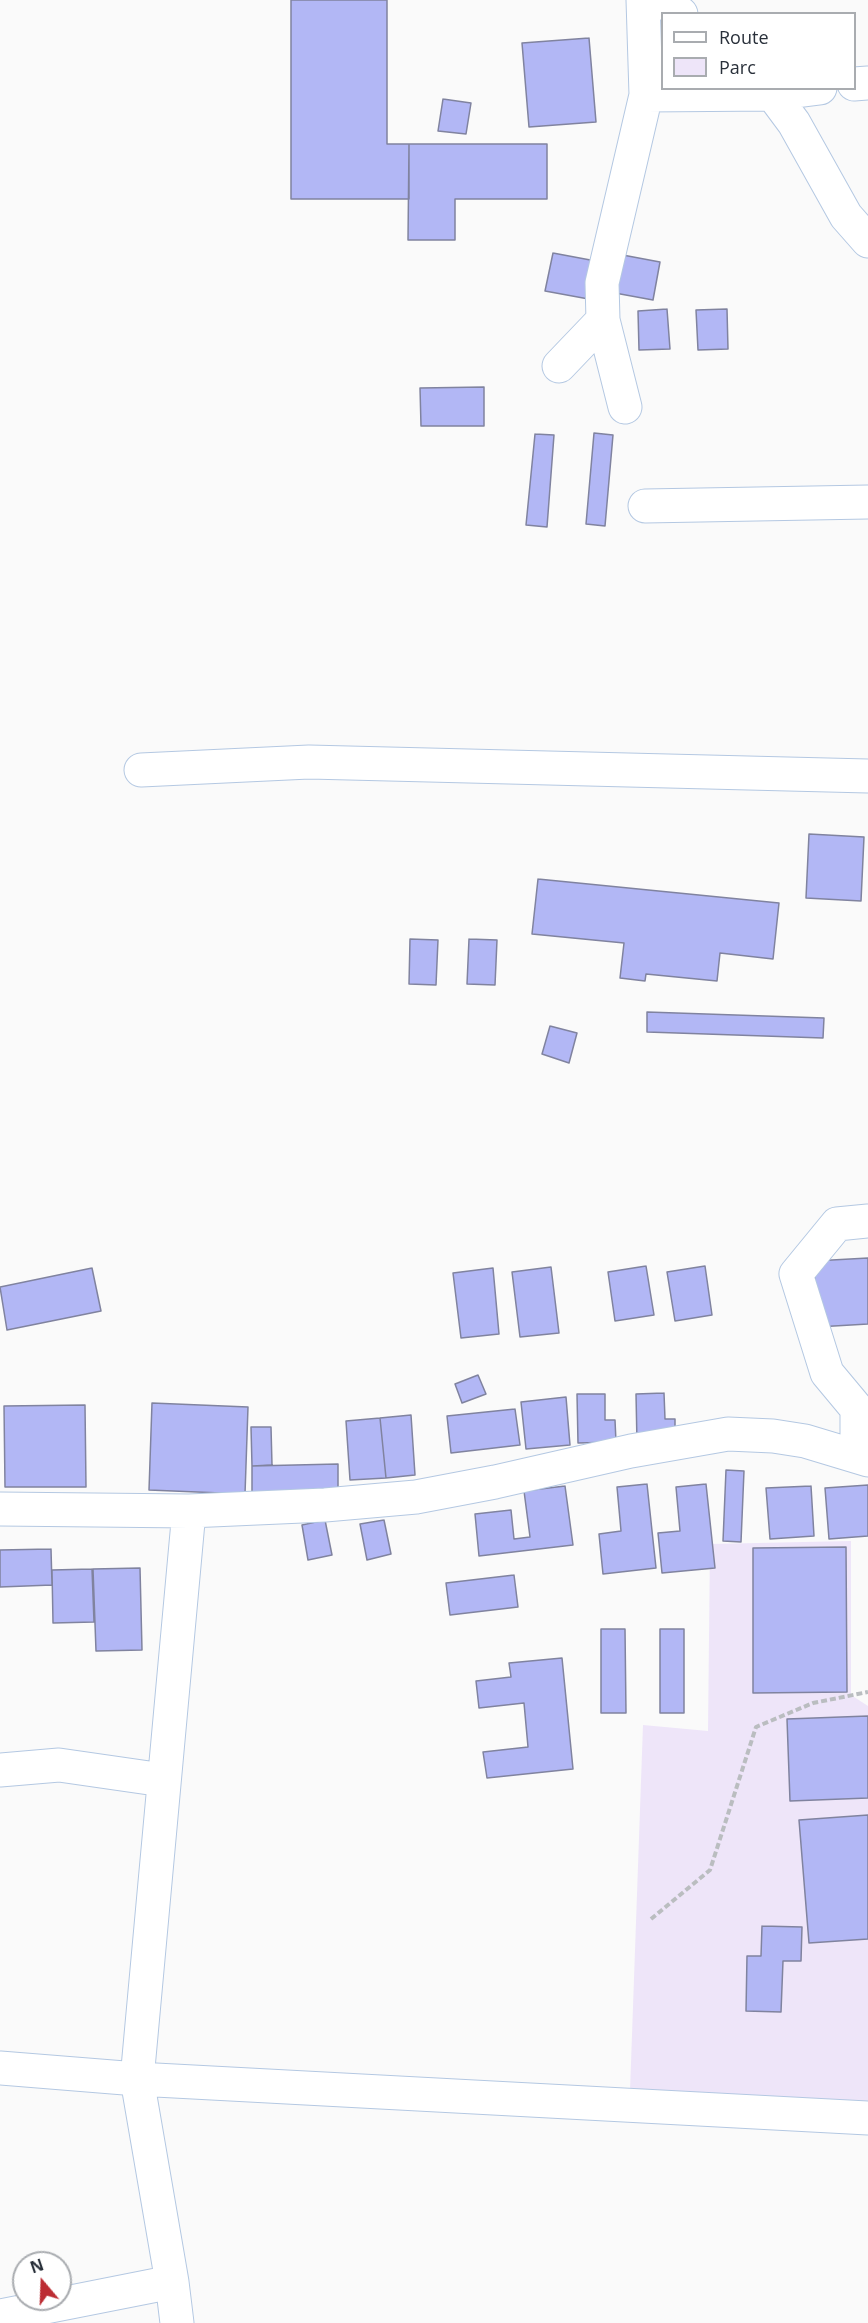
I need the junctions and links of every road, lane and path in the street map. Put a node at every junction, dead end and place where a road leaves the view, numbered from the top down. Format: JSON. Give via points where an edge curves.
{"nodes":[{"id":1,"x":643,"y":0,"type":"edge"},
{"id":2,"x":657,"y":0,"type":"edge"},
{"id":3,"x":679,"y":12,"type":"edge"},
{"id":4,"x":787,"y":90,"type":"edge"},
{"id":5,"x":771,"y":91,"type":"edge"},
{"id":6,"x":646,"y":95,"type":"junction"},
{"id":7,"x":868,"y":242,"type":"edge"},
{"id":8,"x":603,"y":320,"type":"junction"},
{"id":9,"x":559,"y":366,"type":"dead end"},
{"id":10,"x":625,"y":407,"type":"dead end"},
{"id":11,"x":868,"y":502,"type":"edge"},
{"id":12,"x":645,"y":506,"type":"dead end"},
{"id":13,"x":141,"y":770,"type":"dead end"},
{"id":14,"x":868,"y":776,"type":"edge"},
{"id":15,"x":868,"y":1221,"type":"edge"},
{"id":16,"x":862,"y":1457,"type":"edge"},
{"id":17,"x":0,"y":1509,"type":"edge"},
{"id":18,"x":189,"y":1511,"type":"junction"},
{"id":19,"x":868,"y":1692,"type":"edge"},
{"id":20,"x":0,"y":1770,"type":"edge"},
{"id":21,"x":163,"y":1780,"type":"junction"},
{"id":22,"x":651,"y":1919,"type":"dead end"},
{"id":23,"x":0,"y":2068,"type":"edge"},
{"id":24,"x":136,"y":2079,"type":"junction"},
{"id":25,"x":868,"y":2118,"type":"edge"},
{"id":26,"x":172,"y":2282,"type":"junction"},
{"id":27,"x":0,"y":2316,"type":"edge"},
{"id":28,"x":177,"y":2323,"type":"edge"}],
"edges":[{"from":1,"to":6,"type":"street"},
{"from":2,"to":3,"type":"street"},
{"from":4,"to":5,"type":"street"},
{"from":5,"to":6,"type":"street"},
{"from":5,"to":7,"type":"street","via":[[794,123],[846,216]]},
{"from":6,"to":8,"type":"street","via":[[602,283]]},
{"from":8,"to":9,"type":"street"},
{"from":8,"to":10,"type":"street"},
{"from":11,"to":12,"type":"street"},
{"from":13,"to":14,"type":"street","via":[[309,762]]},
{"from":15,"to":16,"type":"street","via":[[837,1224],[796,1274],[827,1373],[857,1409]]},
{"from":16,"to":18,"type":"street","via":[[805,1441],[728,1434],[631,1450],[416,1497]]},
{"from":17,"to":18,"type":"street"},
{"from":18,"to":21,"type":"street"},
{"from":19,"to":22,"type":"path","via":[[813,1703],[756,1727],[710,1870]]},
{"from":20,"to":21,"type":"street","via":[[59,1765]]},
{"from":21,"to":24,"type":"street"},
{"from":23,"to":24,"type":"street"},
{"from":24,"to":25,"type":"street"},
{"from":24,"to":26,"type":"street"},
{"from":26,"to":27,"type":"street"},
{"from":26,"to":28,"type":"street"}]}
